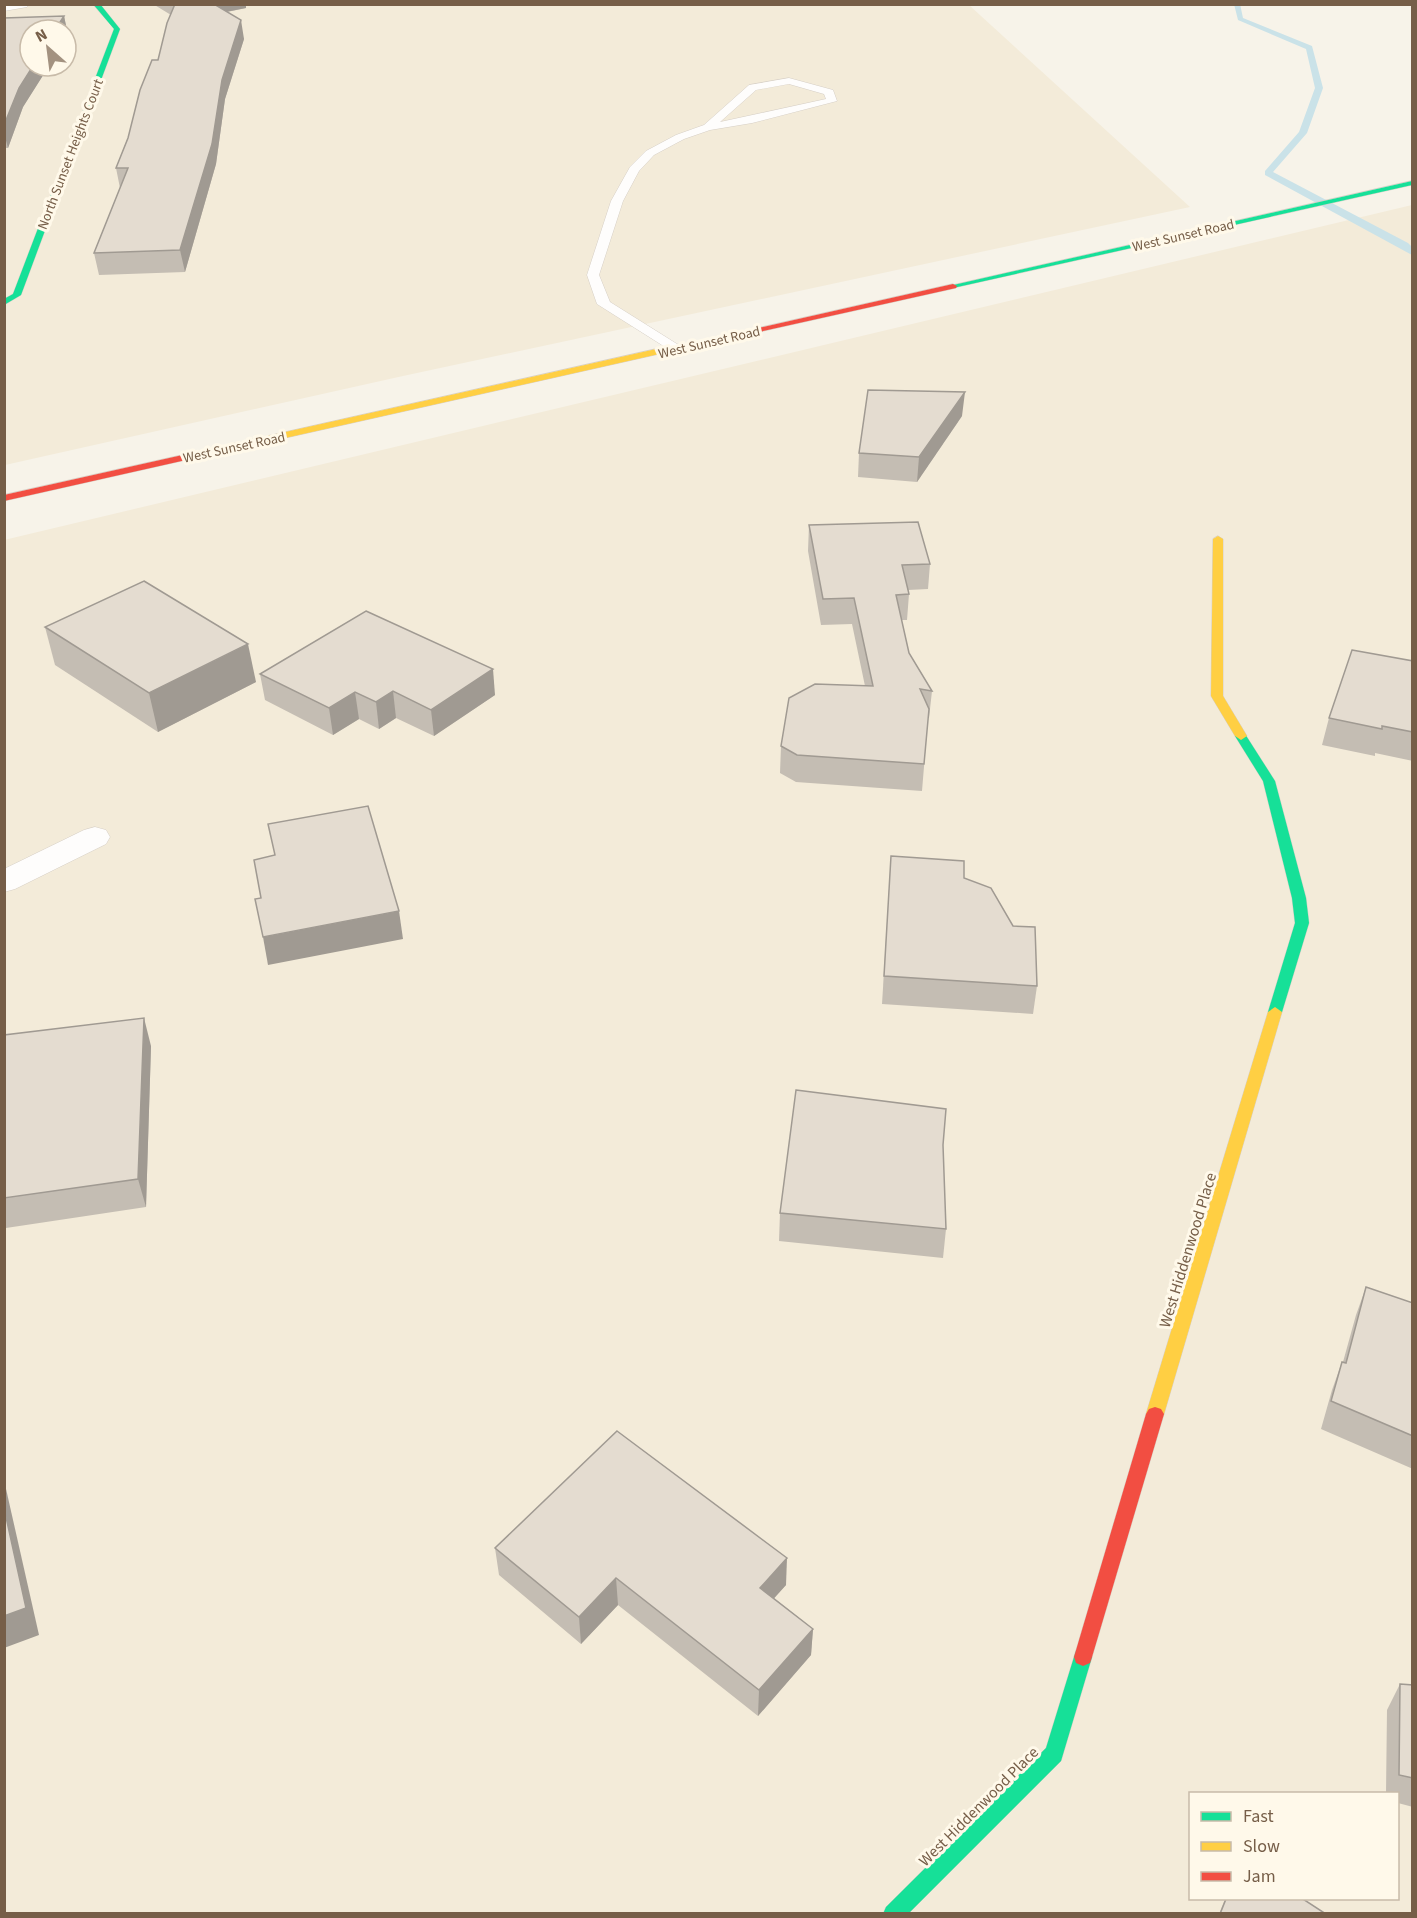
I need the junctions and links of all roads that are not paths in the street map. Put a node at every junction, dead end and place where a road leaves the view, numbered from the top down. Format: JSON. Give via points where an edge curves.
{"nodes":[{"id":1,"x":22,"y":4,"type":"edge"},
{"id":2,"x":96,"y":4,"type":"edge"},
{"id":3,"x":4,"y":7,"type":"edge"},
{"id":4,"x":708,"y":127,"type":"junction"},
{"id":5,"x":1413,"y":183,"type":"edge"},
{"id":6,"x":4,"y":303,"type":"edge"},
{"id":7,"x":678,"y":349,"type":"junction"},
{"id":8,"x":4,"y":498,"type":"edge"},
{"id":9,"x":1218,"y":539,"type":"dead end"},
{"id":10,"x":95,"y":837,"type":"dead end"},
{"id":11,"x":4,"y":882,"type":"edge"},
{"id":12,"x":893,"y":1914,"type":"edge"}],
"edges":[{"from":1,"to":3,"type":"street"},
{"from":2,"to":6,"type":"street","name":"North Sunset Heights Court","via":[[117,29],[17,295]]},
{"from":4,"to":4,"type":"lane","via":[[752,120],[832,101],[829,92],[789,81],[753,87]]},
{"from":4,"to":7,"type":"lane","via":[[650,153],[634,169],[617,201],[592,275],[603,304]]},
{"from":5,"to":7,"type":"street","name":"West Sunset Road"},
{"from":7,"to":8,"type":"street","name":"West Sunset Road"},
{"from":9,"to":12,"type":"street","name":"West Hiddenwood Place","via":[[1217,696],[1269,781],[1302,923],[1054,1754]]},
{"from":10,"to":11,"type":"street"}]}
